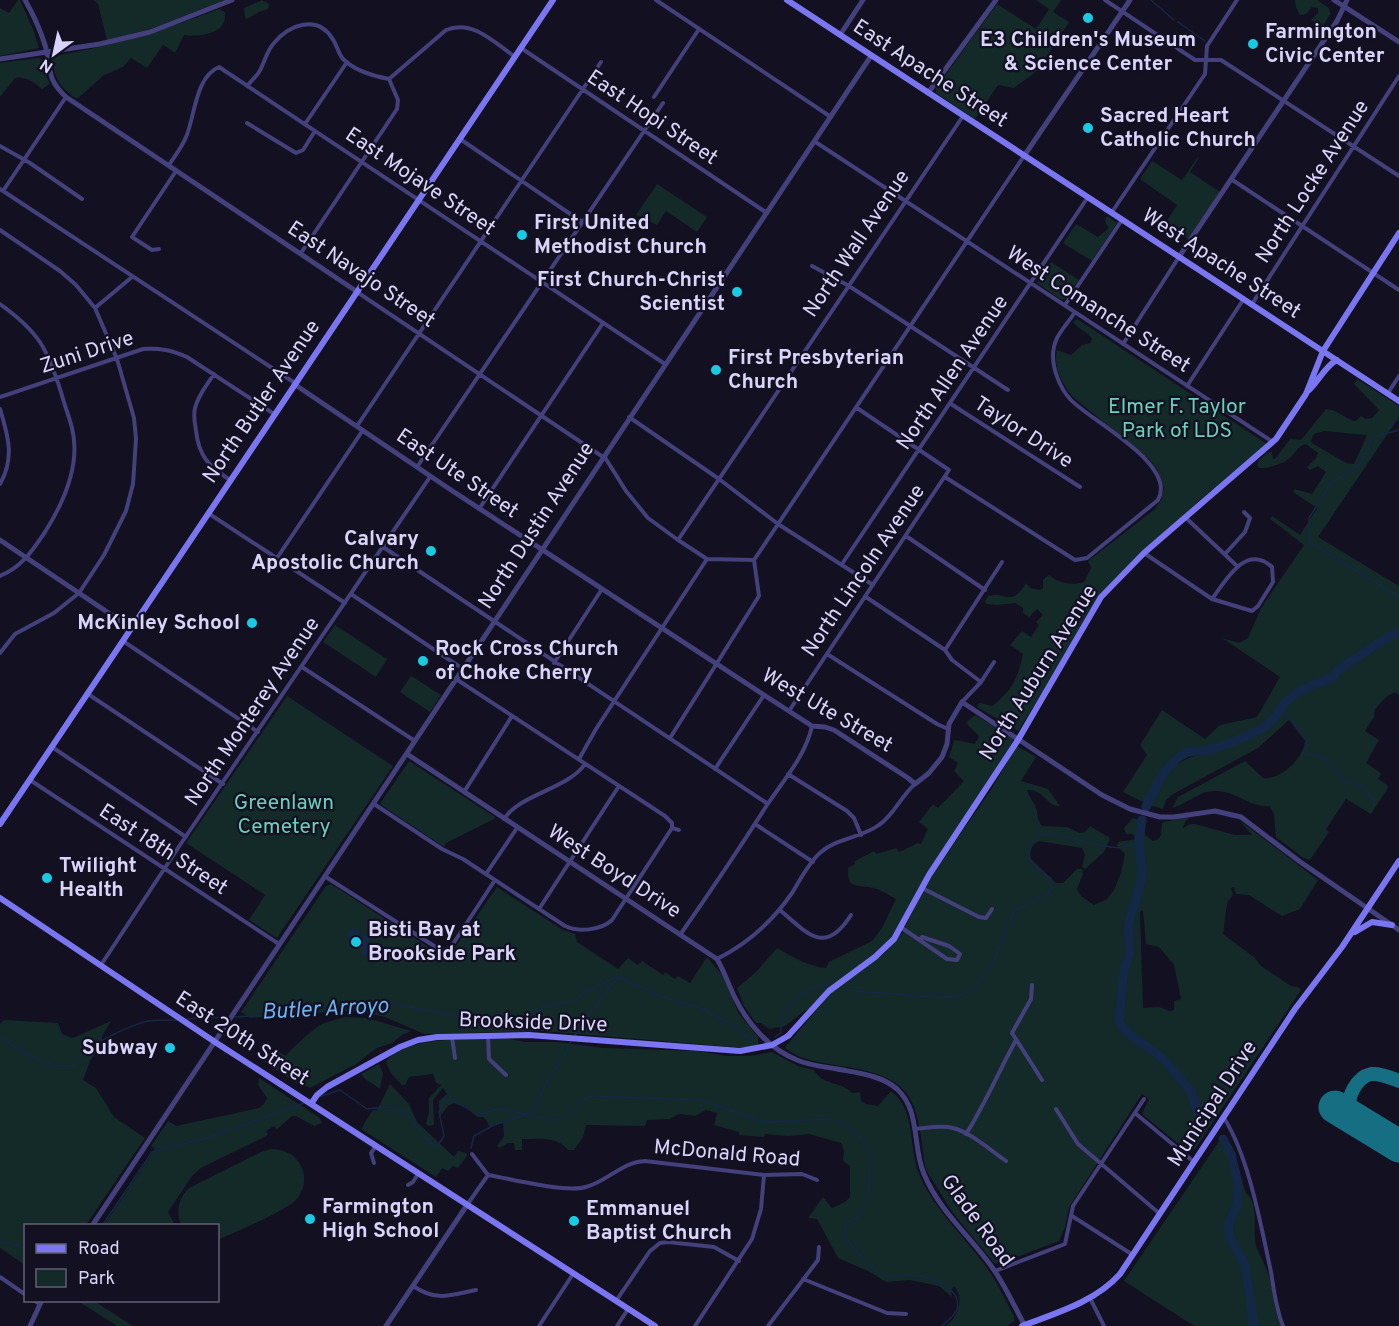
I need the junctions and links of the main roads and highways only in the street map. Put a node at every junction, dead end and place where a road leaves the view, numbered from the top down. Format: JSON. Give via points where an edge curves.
{"nodes":[{"id":1,"x":553,"y":0,"type":"edge"},
{"id":2,"x":787,"y":0,"type":"edge"},
{"id":3,"x":1024,"y":156,"type":"joint"},
{"id":4,"x":1399,"y":233,"type":"edge"},
{"id":5,"x":1323,"y":351,"type":"junction"},
{"id":6,"x":1337,"y":360,"type":"junction"},
{"id":7,"x":1306,"y":394,"type":"junction"},
{"id":8,"x":1399,"y":401,"type":"edge"},
{"id":9,"x":0,"y":824,"type":"edge"},
{"id":10,"x":1399,"y":861,"type":"edge"},
{"id":11,"x":0,"y":898,"type":"edge"},
{"id":12,"x":1392,"y":925,"type":"road end"},
{"id":13,"x":1350,"y":936,"type":"junction"},
{"id":14,"x":772,"y":1045,"type":"joint"},
{"id":15,"x":311,"y":1104,"type":"junction"},
{"id":16,"x":655,"y":1326,"type":"edge"},
{"id":17,"x":1024,"y":1326,"type":"edge"}],
"edges":[{"from":1,"to":9,"type":"main road","name":"North Butler Avenue"},
{"from":2,"to":3,"type":"main road","name":"East Apache Street"},
{"from":3,"to":5,"type":"main road","name":"West Apache Street"},
{"from":4,"to":5,"type":"main road","name":"North Auburn Avenue"},
{"from":5,"to":6,"type":"main road","name":"West Apache Street"},
{"from":5,"to":7,"type":"main road","name":"North Auburn Avenue"},
{"from":6,"to":7,"type":"main road"},
{"from":6,"to":8,"type":"main road","name":"West Apache Street"},
{"from":7,"to":14,"type":"main road","name":"North Auburn Avenue","via":[[1273,443],[1185,517],[1101,597],[1018,740],[922,888],[902,928],[887,948],[829,991],[794,1031]]},
{"from":10,"to":13,"type":"main road","name":"Municipal Drive"},
{"from":11,"to":15,"type":"main road","name":"East 20th Street"},
{"from":12,"to":13,"type":"main road","via":[[1369,923]]},
{"from":13,"to":17,"type":"main road","name":"Municipal Drive","via":[[1307,990],[1113,1282],[1090,1298]]},
{"from":14,"to":15,"type":"main road","name":"Brookside Drive","via":[[740,1051],[529,1035],[424,1038],[400,1047],[324,1090]]},
{"from":15,"to":16,"type":"main road","name":"East 20th Street"}]}
